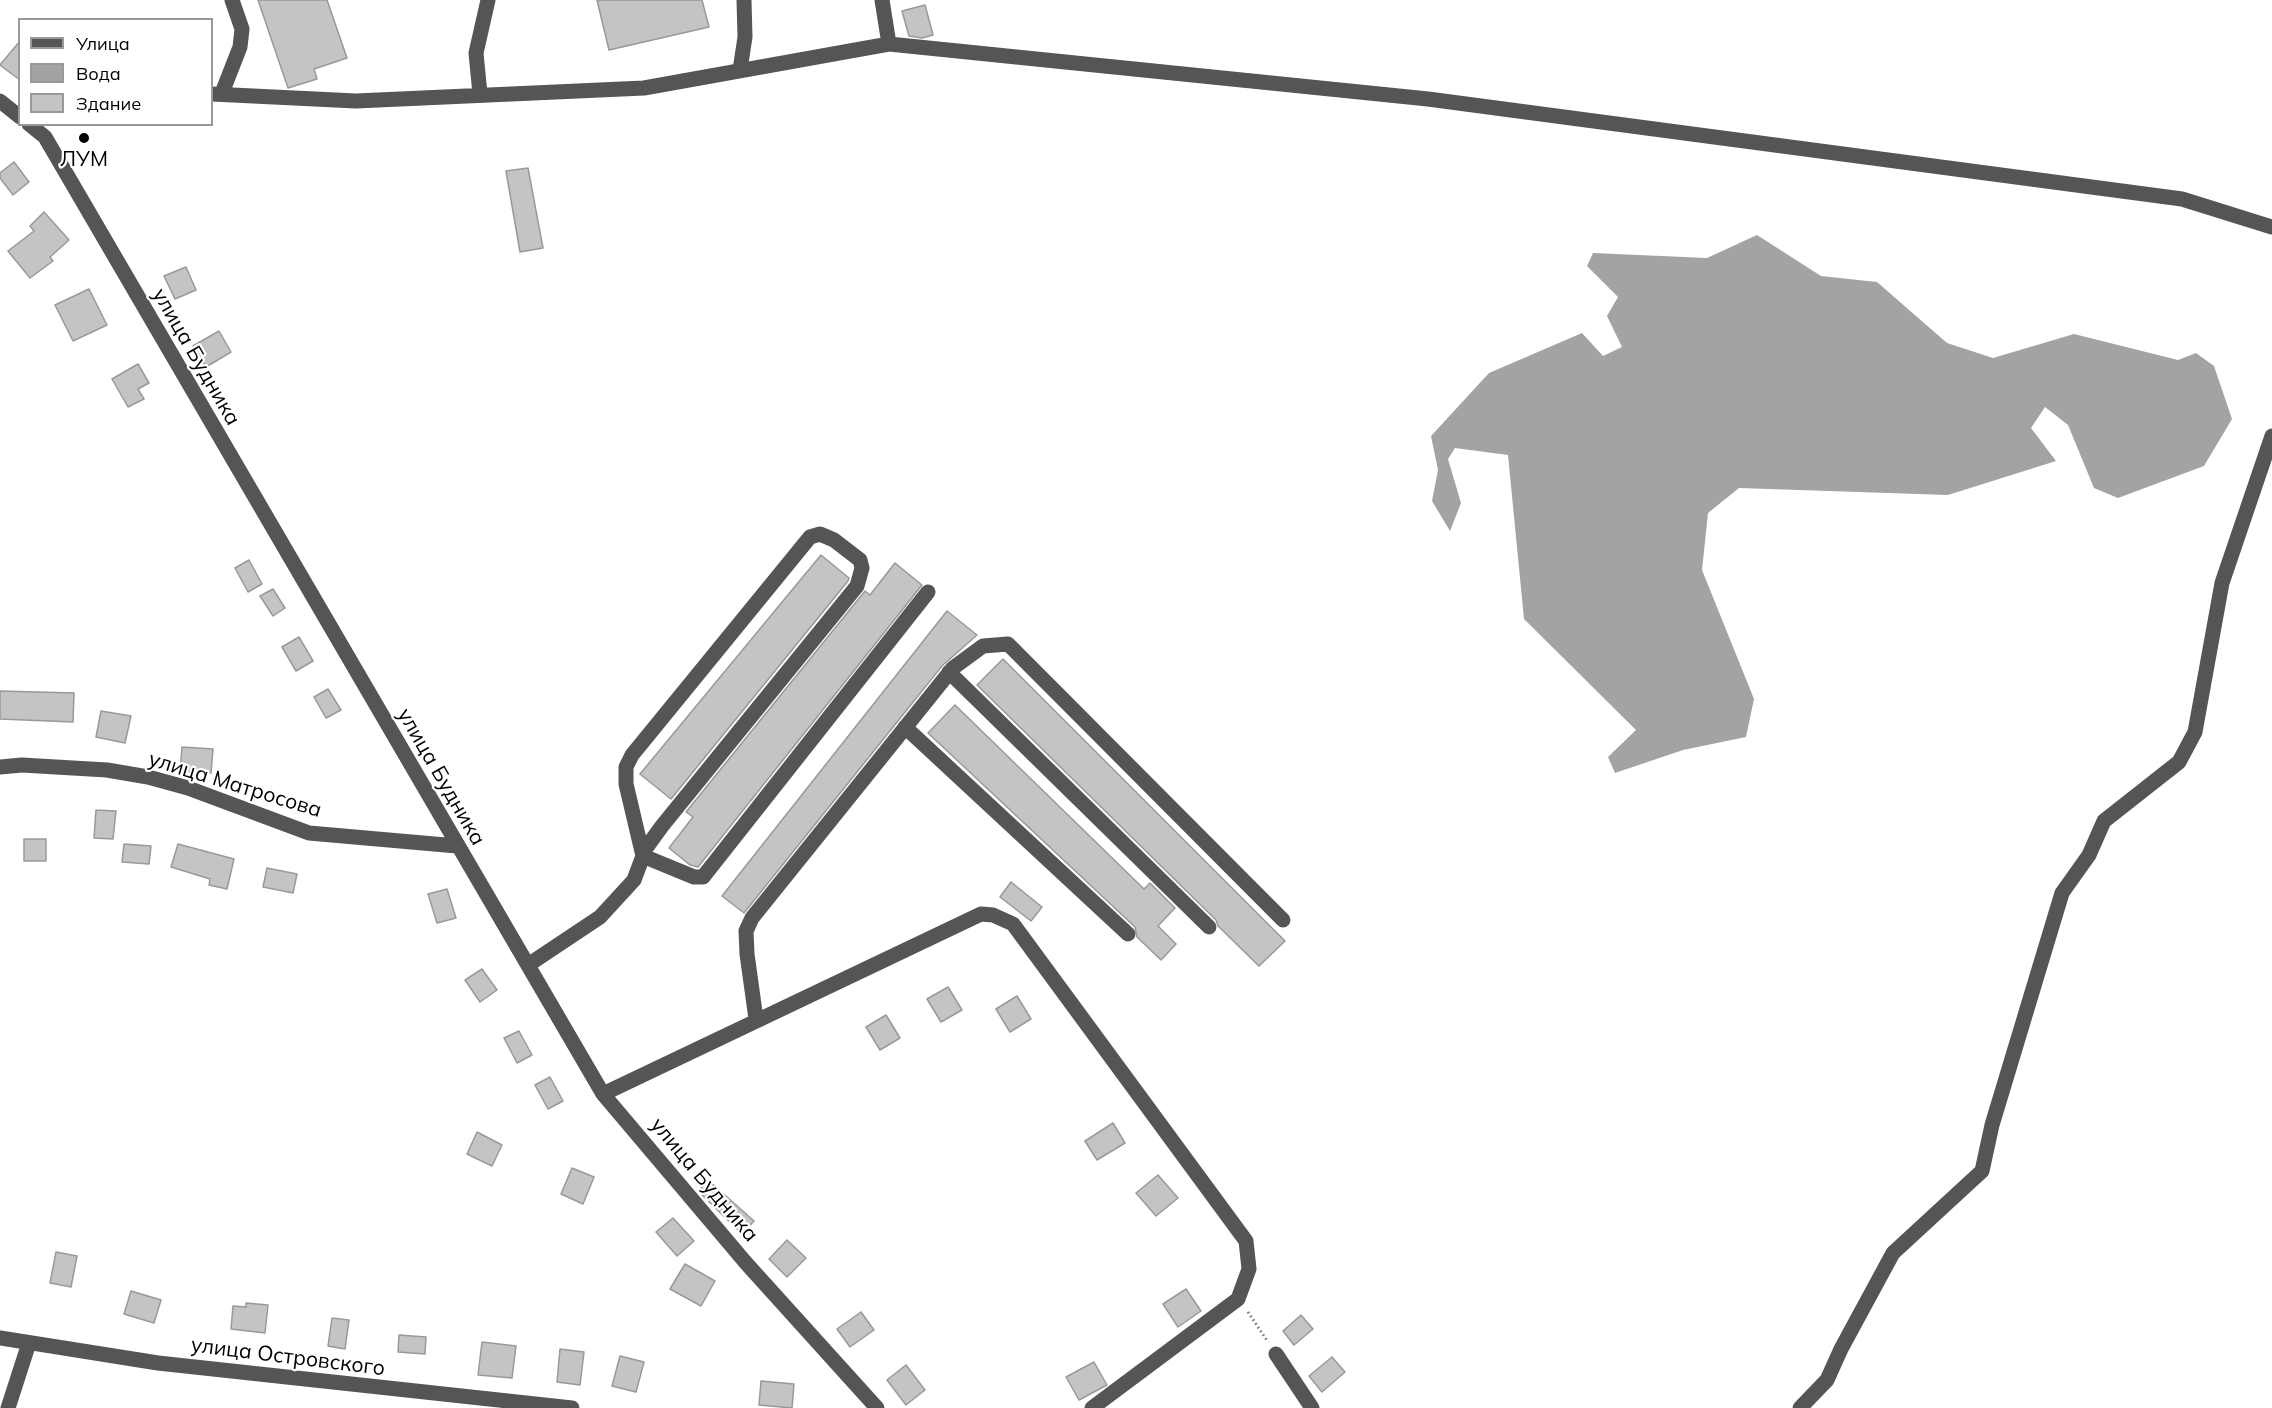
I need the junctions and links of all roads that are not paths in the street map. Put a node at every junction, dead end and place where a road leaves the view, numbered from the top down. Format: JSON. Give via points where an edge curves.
{"nodes":[{"id":1,"x":488,"y":0,"type":"edge"},
{"id":2,"x":744,"y":0,"type":"edge"},
{"id":3,"x":882,"y":0,"type":"edge"},
{"id":4,"x":235,"y":1,"type":"edge"},
{"id":5,"x":889,"y":44,"type":"junction"},
{"id":6,"x":740,"y":70,"type":"junction"},
{"id":7,"x":217,"y":93,"type":"edge"},
{"id":8,"x":480,"y":94,"type":"junction"},
{"id":9,"x":0,"y":101,"type":"edge"},
{"id":10,"x":18,"y":115,"type":"edge"},
{"id":11,"x":31,"y":126,"type":"edge"},
{"id":12,"x":2272,"y":227,"type":"edge"},
{"id":13,"x":2272,"y":436,"type":"edge"},
{"id":14,"x":928,"y":592,"type":"dead end"},
{"id":15,"x":949,"y":672,"type":"junction"},
{"id":16,"x":905,"y":727,"type":"junction"},
{"id":17,"x":0,"y":767,"type":"edge"},
{"id":18,"x":457,"y":846,"type":"junction"},
{"id":19,"x":643,"y":856,"type":"junction"},
{"id":20,"x":1283,"y":920,"type":"dead end"},
{"id":21,"x":1209,"y":927,"type":"dead end"},
{"id":22,"x":1128,"y":934,"type":"dead end"},
{"id":23,"x":528,"y":965,"type":"junction"},
{"id":24,"x":756,"y":1019,"type":"junction"},
{"id":25,"x":603,"y":1094,"type":"junction"},
{"id":26,"x":0,"y":1338,"type":"edge"},
{"id":27,"x":29,"y":1342,"type":"junction"},
{"id":28,"x":1276,"y":1354,"type":"road end"},
{"id":29,"x":8,"y":1408,"type":"edge"},
{"id":30,"x":572,"y":1408,"type":"edge"},
{"id":31,"x":877,"y":1408,"type":"edge"},
{"id":32,"x":1092,"y":1408,"type":"edge"},
{"id":33,"x":1312,"y":1408,"type":"edge"},
{"id":34,"x":1800,"y":1408,"type":"edge"}],
"edges":[{"from":1,"to":8,"type":"street","via":[[476,53]]},
{"from":2,"to":6,"type":"street","via":[[745,38]]},
{"from":3,"to":5,"type":"street"},
{"from":4,"to":7,"type":"street","via":[[242,29],[240,46]]},
{"from":5,"to":6,"type":"street"},
{"from":5,"to":12,"type":"street","via":[[1428,99],[2182,199]]},
{"from":6,"to":8,"type":"street","via":[[644,88]]},
{"from":7,"to":8,"type":"street","via":[[356,101]]},
{"from":9,"to":10,"type":"street"},
{"from":11,"to":18,"type":"street","name":"улица Будника","via":[[45,137]]},
{"from":13,"to":34,"type":"street","via":[[2222,583],[2195,732],[2179,762],[2103,820],[2089,855],[2062,893],[1992,1125],[1982,1171],[1893,1253],[1827,1380]]},
{"from":14,"to":19,"type":"street","via":[[703,877]]},
{"from":15,"to":16,"type":"street"},
{"from":15,"to":20,"type":"street","via":[[983,646],[1008,644]]},
{"from":15,"to":21,"type":"street"},
{"from":16,"to":22,"type":"street"},
{"from":16,"to":24,"type":"street","via":[[752,918],[746,931]]},
{"from":17,"to":18,"type":"street","name":"улица Матросова","via":[[96,770],[138,776],[188,788],[309,833]]},
{"from":18,"to":23,"type":"street","name":"улица Будника"},
{"from":19,"to":19,"type":"street","via":[[662,826],[857,586],[860,560],[845,547],[820,534],[810,537],[632,755],[626,767],[626,784]]},
{"from":19,"to":23,"type":"street","via":[[633,880],[600,917]]},
{"from":23,"to":25,"type":"street","name":"улица Будника"},
{"from":24,"to":25,"type":"street"},
{"from":24,"to":32,"type":"street","via":[[981,914],[1013,924],[1022,933],[1246,1241],[1249,1269],[1238,1299]]},
{"from":25,"to":31,"type":"street","name":"улица Будника"},
{"from":26,"to":27,"type":"street","name":"улица Островского"},
{"from":27,"to":29,"type":"street"},
{"from":27,"to":30,"type":"street","name":"улица Островского","via":[[159,1363]]},
{"from":28,"to":33,"type":"street"}]}
